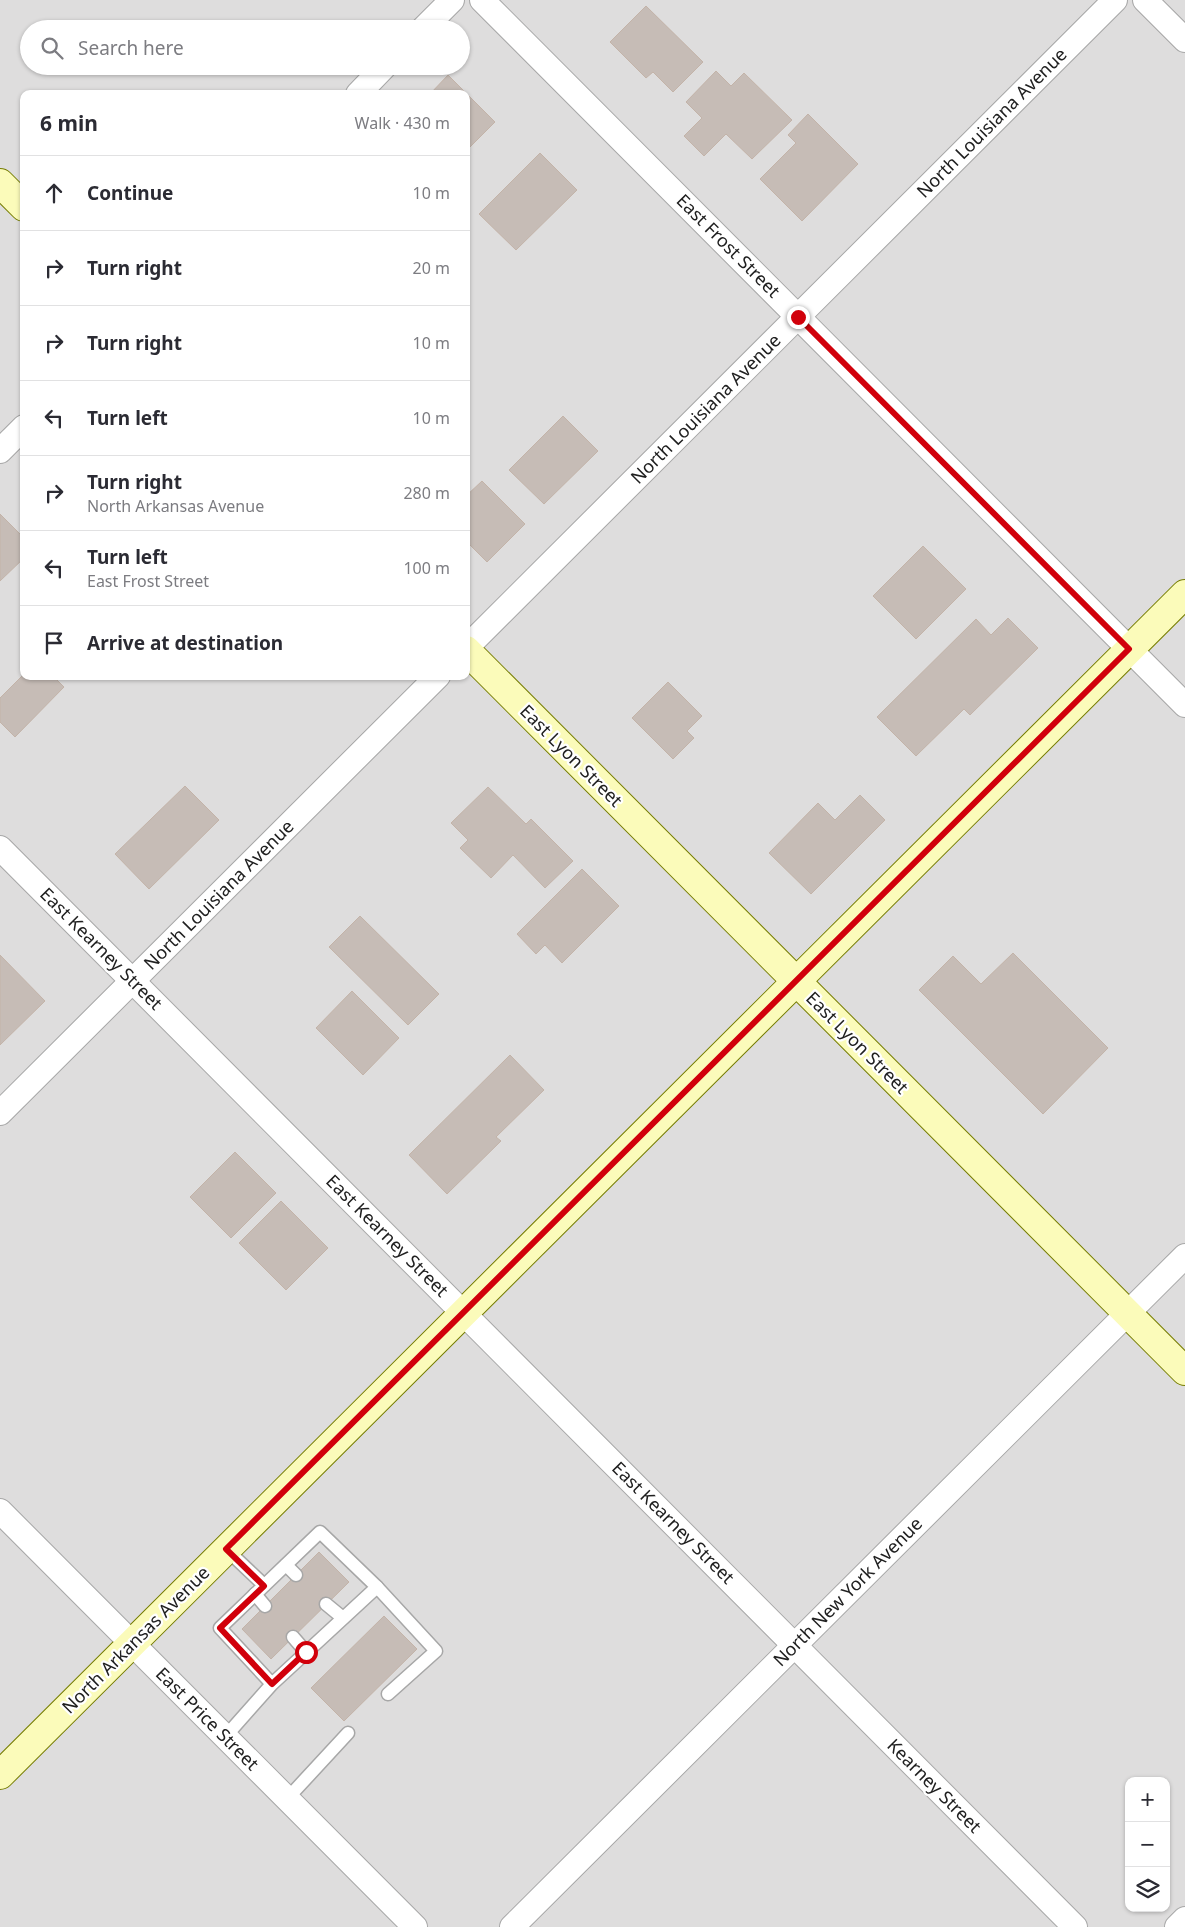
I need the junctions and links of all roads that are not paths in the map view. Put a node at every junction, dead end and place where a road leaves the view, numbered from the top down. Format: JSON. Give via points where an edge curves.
{"nodes":[{"id":1,"x":452,"y":0,"type":"edge"},
{"id":2,"x":482,"y":0,"type":"edge"},
{"id":3,"x":1115,"y":0,"type":"edge"},
{"id":4,"x":1145,"y":0,"type":"edge"},
{"id":5,"x":432,"y":20,"type":"edge"},
{"id":6,"x":1185,"y":40,"type":"edge"},
{"id":7,"x":376,"y":75,"type":"edge"},
{"id":8,"x":362,"y":90,"type":"edge"},
{"id":9,"x":0,"y":183,"type":"edge"},
{"id":10,"x":20,"y":203,"type":"edge"},
{"id":11,"x":798,"y":317,"type":"junction"},
{"id":12,"x":20,"y":431,"type":"edge"},
{"id":13,"x":0,"y":451,"type":"edge"},
{"id":14,"x":1185,"y":594,"type":"edge"},
{"id":15,"x":470,"y":645,"type":"edge"},
{"id":16,"x":1129,"y":649,"type":"junction"},
{"id":17,"x":470,"y":653,"type":"edge"},
{"id":18,"x":434,"y":680,"type":"edge"},
{"id":19,"x":1185,"y":705,"type":"edge"},
{"id":20,"x":0,"y":848,"type":"edge"},
{"id":21,"x":132,"y":981,"type":"junction"},
{"id":22,"x":796,"y":982,"type":"junction"},
{"id":23,"x":0,"y":1112,"type":"edge"},
{"id":24,"x":1185,"y":1256,"type":"edge"},
{"id":25,"x":464,"y":1313,"type":"junction"},
{"id":26,"x":1127,"y":1314,"type":"junction"},
{"id":27,"x":1185,"y":1372,"type":"edge"},
{"id":28,"x":0,"y":1511,"type":"edge"},
{"id":29,"x":226,"y":1549,"type":"junction"},
{"id":30,"x":286,"y":1565,"type":"junction"},
{"id":31,"x":296,"y":1575,"type":"dead end"},
{"id":32,"x":376,"y":1586,"type":"junction"},
{"id":33,"x":259,"y":1590,"type":"junction"},
{"id":34,"x":326,"y":1604,"type":"dead end"},
{"id":35,"x":265,"y":1606,"type":"dead end"},
{"id":36,"x":343,"y":1618,"type":"junction"},
{"id":37,"x":293,"y":1637,"type":"dead end"},
{"id":38,"x":132,"y":1643,"type":"junction"},
{"id":39,"x":794,"y":1645,"type":"junction"},
{"id":40,"x":306,"y":1652,"type":"junction"},
{"id":41,"x":272,"y":1684,"type":"junction"},
{"id":42,"x":388,"y":1694,"type":"dead end"},
{"id":43,"x":348,"y":1733,"type":"dead end"},
{"id":44,"x":225,"y":1737,"type":"junction"},
{"id":45,"x":0,"y":1775,"type":"edge"},
{"id":46,"x":287,"y":1799,"type":"junction"},
{"id":47,"x":1185,"y":1919,"type":"edge"},
{"id":48,"x":415,"y":1927,"type":"edge"},
{"id":49,"x":512,"y":1927,"type":"edge"},
{"id":50,"x":1075,"y":1927,"type":"edge"},
{"id":51,"x":1177,"y":1927,"type":"edge"}],
"edges":[{"from":1,"to":5,"type":"street"},
{"from":2,"to":11,"type":"street","name":"East Frost Street"},
{"from":3,"to":11,"type":"street","name":"North Louisiana Avenue"},
{"from":4,"to":6,"type":"street"},
{"from":7,"to":8,"type":"street"},
{"from":9,"to":10,"type":"main road"},
{"from":11,"to":15,"type":"street","name":"North Louisiana Avenue"},
{"from":11,"to":16,"type":"street","name":"East Frost Street"},
{"from":12,"to":13,"type":"street"},
{"from":14,"to":16,"type":"main road","name":"North Arkansas Avenue"},
{"from":16,"to":19,"type":"street","name":"East Frost Street"},
{"from":16,"to":22,"type":"main road","name":"North Arkansas Avenue"},
{"from":17,"to":22,"type":"main road","name":"East Lyon Street"},
{"from":18,"to":21,"type":"street","name":"North Louisiana Avenue"},
{"from":20,"to":21,"type":"street","name":"East Kearney Street"},
{"from":21,"to":23,"type":"street","name":"North Louisiana Avenue"},
{"from":21,"to":25,"type":"street","name":"East Kearney Street"},
{"from":22,"to":25,"type":"main road","name":"North Arkansas Avenue"},
{"from":22,"to":26,"type":"main road","name":"East Lyon Street"},
{"from":24,"to":26,"type":"street","name":"North New York Avenue"},
{"from":25,"to":29,"type":"main road","name":"North Arkansas Avenue"},
{"from":25,"to":39,"type":"street","name":"East Kearney Street"},
{"from":26,"to":27,"type":"main road","name":"East Lyon Street"},
{"from":26,"to":39,"type":"street","name":"North New York Avenue"},
{"from":28,"to":38,"type":"street","name":"East Price Street"},
{"from":29,"to":33,"type":"lane"},
{"from":29,"to":38,"type":"main road","name":"North Arkansas Avenue"},
{"from":30,"to":31,"type":"lane"},
{"from":30,"to":32,"type":"lane","via":[[320,1532]]},
{"from":30,"to":33,"type":"lane"},
{"from":32,"to":36,"type":"lane"},
{"from":32,"to":42,"type":"lane","via":[[436,1651]]},
{"from":33,"to":35,"type":"lane"},
{"from":33,"to":41,"type":"lane","via":[[220,1628]]},
{"from":34,"to":36,"type":"lane"},
{"from":36,"to":40,"type":"lane"},
{"from":37,"to":40,"type":"lane"},
{"from":38,"to":44,"type":"street","name":"East Price Street"},
{"from":38,"to":45,"type":"main road","name":"North Arkansas Avenue"},
{"from":39,"to":49,"type":"street","name":"North New York Avenue"},
{"from":39,"to":50,"type":"street","name":"Kearney Street"},
{"from":40,"to":41,"type":"lane"},
{"from":41,"to":44,"type":"lane"},
{"from":43,"to":46,"type":"lane"},
{"from":44,"to":46,"type":"street","name":"East Price Street"},
{"from":46,"to":48,"type":"street","name":"East Price Street"},
{"from":47,"to":51,"type":"street"}]}
